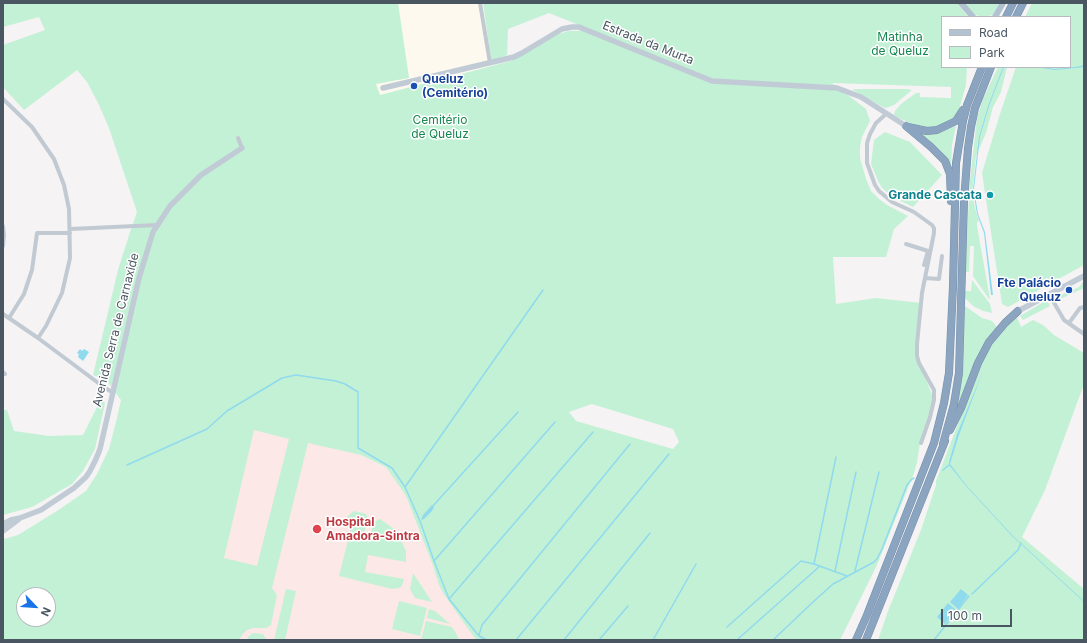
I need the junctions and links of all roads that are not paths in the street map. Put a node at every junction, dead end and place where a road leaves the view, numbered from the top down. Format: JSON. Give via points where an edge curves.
{"nodes":[{"id":1,"x":480,"y":3,"type":"edge"},
{"id":2,"x":962,"y":3,"type":"edge"},
{"id":3,"x":1004,"y":3,"type":"edge"},
{"id":4,"x":1013,"y":3,"type":"edge"},
{"id":5,"x":1023,"y":3,"type":"edge"},
{"id":6,"x":972,"y":16,"type":"edge"},
{"id":7,"x":996,"y":16,"type":"edge"},
{"id":8,"x":1006,"y":16,"type":"edge"},
{"id":9,"x":1016,"y":16,"type":"edge"},
{"id":10,"x":490,"y":63,"type":"junction"},
{"id":11,"x":982,"y":68,"type":"edge"},
{"id":12,"x":991,"y":68,"type":"edge"},
{"id":13,"x":383,"y":88,"type":"dead end"},
{"id":14,"x":3,"y":99,"type":"edge"},
{"id":15,"x":967,"y":105,"type":"junction"},
{"id":16,"x":886,"y":114,"type":"junction"},
{"id":17,"x":906,"y":126,"type":"junction"},
{"id":18,"x":238,"y":138,"type":"dead end"},
{"id":19,"x":242,"y":148,"type":"joint"},
{"id":20,"x":157,"y":225,"type":"junction"},
{"id":21,"x":3,"y":226,"type":"edge"},
{"id":22,"x":70,"y":231,"type":"junction"},
{"id":23,"x":954,"y":231,"type":"junction"},
{"id":24,"x":906,"y":244,"type":"dead end"},
{"id":25,"x":3,"y":246,"type":"edge"},
{"id":26,"x":942,"y":256,"type":"dead end"},
{"id":27,"x":924,"y":265,"type":"dead end"},
{"id":28,"x":1082,"y":277,"type":"edge"},
{"id":29,"x":925,"y":278,"type":"junction"},
{"id":30,"x":1050,"y":294,"type":"junction"},
{"id":31,"x":1084,"y":307,"type":"edge"},
{"id":32,"x":1018,"y":311,"type":"joint"},
{"id":33,"x":3,"y":314,"type":"edge"},
{"id":34,"x":9,"y":318,"type":"junction"},
{"id":35,"x":1069,"y":323,"type":"junction"},
{"id":36,"x":1084,"y":334,"type":"edge"},
{"id":37,"x":38,"y":338,"type":"junction"},
{"id":38,"x":112,"y":392,"type":"junction"},
{"id":39,"x":921,"y":443,"type":"dead end"},
{"id":40,"x":943,"y":444,"type":"junction"},
{"id":41,"x":20,"y":518,"type":"junction"},
{"id":42,"x":3,"y":524,"type":"edge"},
{"id":43,"x":3,"y":531,"type":"edge"},
{"id":44,"x":867,"y":615,"type":"junction"},
{"id":45,"x":875,"y":618,"type":"junction"},
{"id":46,"x":853,"y":640,"type":"edge"},
{"id":47,"x":856,"y":640,"type":"edge"},
{"id":48,"x":866,"y":640,"type":"edge"},
{"id":49,"x":870,"y":640,"type":"edge"}],
"edges":[{"from":1,"to":10,"type":"street"},
{"from":2,"to":6,"type":"main road"},
{"from":3,"to":7,"type":"main road"},
{"from":4,"to":8,"type":"highway"},
{"from":5,"to":9,"type":"highway"},
{"from":10,"to":13,"type":"street","name":"Estrada da Murta"},
{"from":10,"to":16,"type":"street","name":"Estrada da Murta","via":[[518,55],[562,29],[579,27],[712,81],[837,88],[861,97]]},
{"from":11,"to":15,"type":"highway"},
{"from":12,"to":40,"type":"highway","via":[[975,108],[968,148],[958,373],[954,404]]},
{"from":14,"to":22,"type":"street","via":[[32,127],[54,159],[64,186]]},
{"from":15,"to":17,"type":"highway","via":[[956,121],[937,130],[927,131]]},
{"from":15,"to":23,"type":"highway","via":[[956,163]]},
{"from":16,"to":17,"type":"street","name":"Estrada da Murta"},
{"from":16,"to":29,"type":"street","via":[[876,123],[870,134],[867,143],[867,163],[879,191],[892,202],[914,212],[934,228]]},
{"from":17,"to":23,"type":"highway","via":[[941,156],[947,165],[950,174]]},
{"from":18,"to":19,"type":"street"},
{"from":19,"to":20,"type":"street","name":"Avenida Serra de Carnaxide","via":[[201,175],[170,206]]},
{"from":20,"to":22,"type":"street"},
{"from":20,"to":38,"type":"street","name":"Avenida Serra de Carnaxide","via":[[139,278]]},
{"from":21,"to":25,"type":"street"},
{"from":22,"to":34,"type":"street","via":[[37,233],[32,270],[24,294]]},
{"from":22,"to":37,"type":"street","via":[[70,258],[62,293]]},
{"from":23,"to":44,"type":"highway","via":[[949,373],[944,403],[934,442]]},
{"from":24,"to":27,"type":"street","via":[[928,251]]},
{"from":26,"to":29,"type":"street","via":[[939,279]]},
{"from":28,"to":30,"type":"street"},
{"from":29,"to":39,"type":"street","via":[[917,356],[934,390],[934,400]]},
{"from":30,"to":32,"type":"street"},
{"from":30,"to":35,"type":"street","via":[[1064,320]]},
{"from":31,"to":35,"type":"street","via":[[1080,308]]},
{"from":32,"to":40,"type":"highway","via":[[989,342]]},
{"from":33,"to":34,"type":"street"},
{"from":34,"to":37,"type":"street"},
{"from":35,"to":36,"type":"street"},
{"from":37,"to":38,"type":"street"},
{"from":38,"to":41,"type":"street","name":"Avenida Serra de Carnaxide","via":[[100,449],[86,477],[41,510]]},
{"from":40,"to":45,"type":"highway"},
{"from":41,"to":42,"type":"street","name":"Avenida Serra de Carnaxide"},
{"from":41,"to":43,"type":"street","name":"Avenida Serra de Carnaxide"},
{"from":44,"to":46,"type":"highway"},
{"from":44,"to":47,"type":"highway"},
{"from":45,"to":48,"type":"highway"},
{"from":45,"to":49,"type":"highway"}]}
